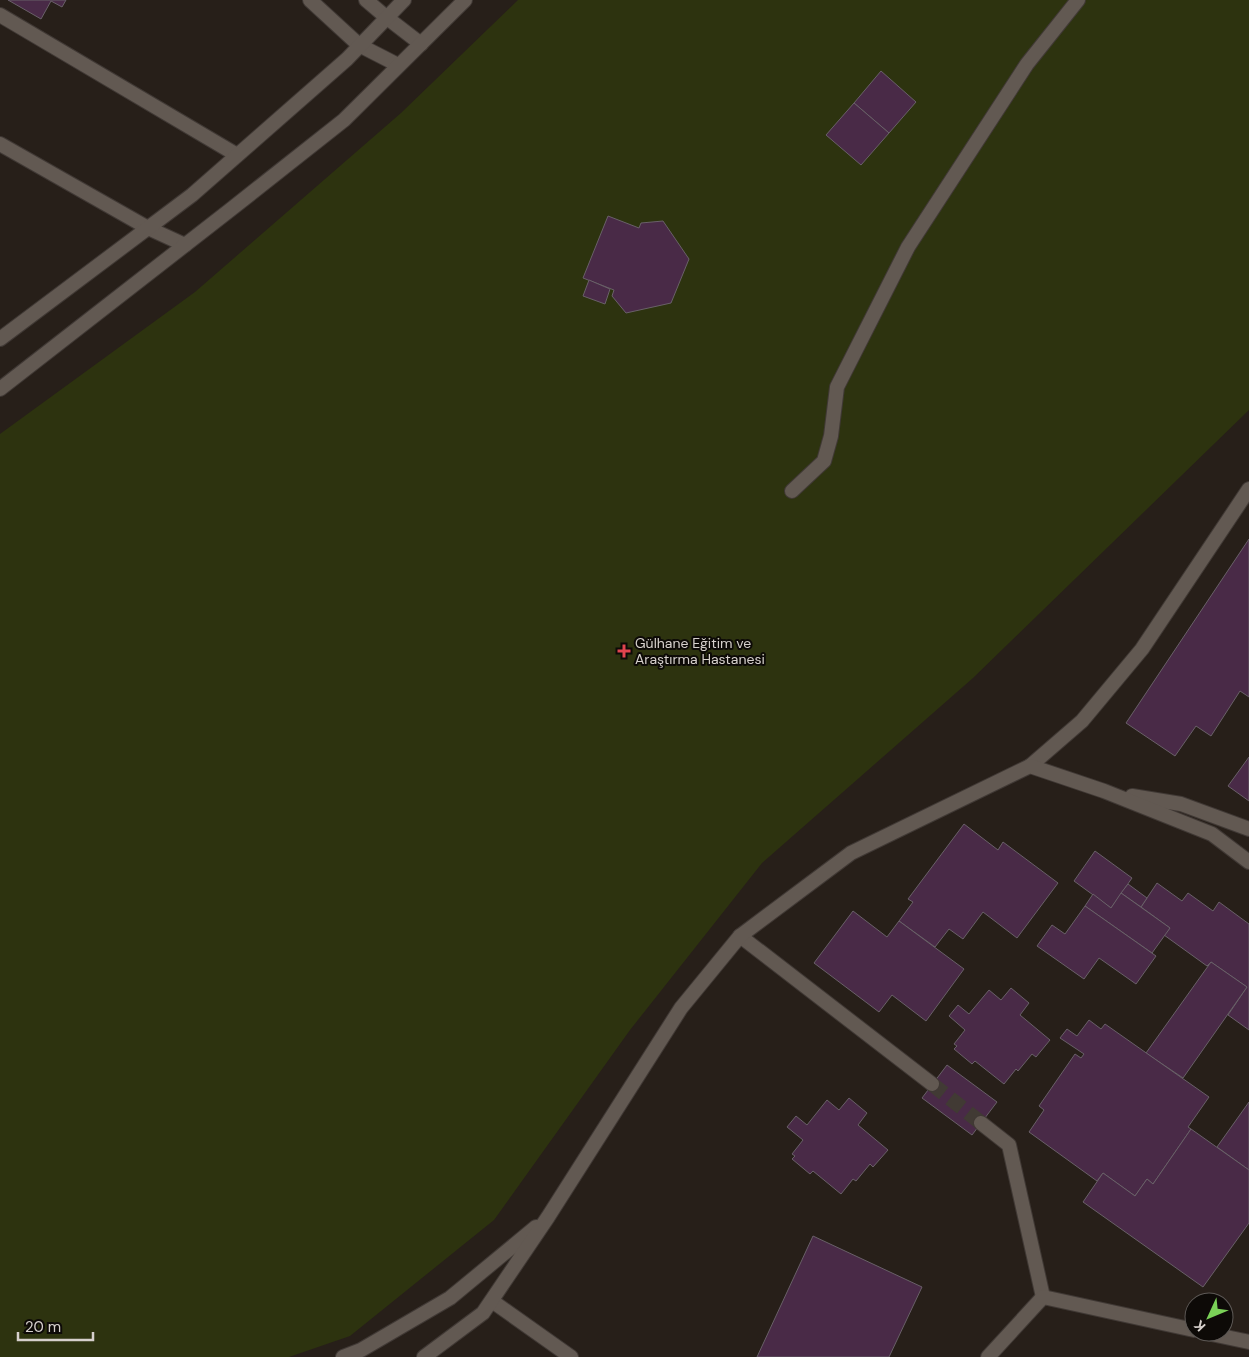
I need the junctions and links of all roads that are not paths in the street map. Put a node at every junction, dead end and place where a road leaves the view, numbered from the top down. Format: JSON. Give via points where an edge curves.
{"nodes":[{"id":1,"x":310,"y":0,"type":"edge"},
{"id":2,"x":366,"y":0,"type":"edge"},
{"id":3,"x":404,"y":0,"type":"edge"},
{"id":4,"x":465,"y":0,"type":"edge"},
{"id":5,"x":1078,"y":0,"type":"edge"},
{"id":6,"x":0,"y":15,"type":"edge"},
{"id":7,"x":386,"y":17,"type":"junction"},
{"id":8,"x":420,"y":44,"type":"junction"},
{"id":9,"x":359,"y":45,"type":"junction"},
{"id":10,"x":398,"y":66,"type":"junction"},
{"id":11,"x":0,"y":144,"type":"edge"},
{"id":12,"x":237,"y":155,"type":"junction"},
{"id":13,"x":148,"y":228,"type":"junction"},
{"id":14,"x":185,"y":245,"type":"junction"},
{"id":15,"x":0,"y":339,"type":"edge"},
{"id":16,"x":0,"y":388,"type":"edge"},
{"id":17,"x":1249,"y":489,"type":"edge"},
{"id":18,"x":792,"y":492,"type":"dead end"},
{"id":19,"x":1030,"y":766,"type":"junction"},
{"id":20,"x":1104,"y":791,"type":"junction"},
{"id":21,"x":1249,"y":829,"type":"edge"},
{"id":22,"x":1249,"y":862,"type":"edge"},
{"id":23,"x":740,"y":936,"type":"junction"},
{"id":24,"x":932,"y":1084,"type":"tunnel mouth"},
{"id":25,"x":981,"y":1123,"type":"tunnel mouth"},
{"id":26,"x":548,"y":1217,"type":"junction"},
{"id":27,"x":1043,"y":1297,"type":"junction"},
{"id":28,"x":492,"y":1301,"type":"junction"},
{"id":29,"x":1184,"y":1328,"type":"edge"},
{"id":30,"x":1234,"y":1339,"type":"edge"},
{"id":31,"x":1249,"y":1342,"type":"edge"},
{"id":32,"x":343,"y":1357,"type":"edge"},
{"id":33,"x":424,"y":1357,"type":"edge"},
{"id":34,"x":571,"y":1357,"type":"edge"},
{"id":35,"x":988,"y":1357,"type":"edge"}],
"edges":[{"from":1,"to":9,"type":"lane"},
{"from":2,"to":7,"type":"lane"},
{"from":3,"to":7,"type":"lane"},
{"from":4,"to":8,"type":"lane"},
{"from":5,"to":18,"type":"lane","via":[[1027,64],[908,247],[837,387],[824,461]]},
{"from":6,"to":12,"type":"lane"},
{"from":7,"to":8,"type":"lane"},
{"from":7,"to":9,"type":"lane"},
{"from":8,"to":10,"type":"lane"},
{"from":9,"to":10,"type":"lane"},
{"from":9,"to":12,"type":"lane"},
{"from":10,"to":14,"type":"lane","via":[[344,120]]},
{"from":11,"to":13,"type":"lane"},
{"from":12,"to":13,"type":"lane"},
{"from":13,"to":14,"type":"lane"},
{"from":13,"to":15,"type":"lane"},
{"from":14,"to":16,"type":"lane"},
{"from":17,"to":19,"type":"lane","via":[[1142,649],[1082,721]]},
{"from":19,"to":20,"type":"lane"},
{"from":19,"to":23,"type":"lane","via":[[851,853]]},
{"from":20,"to":21,"type":"lane","via":[[1181,804]]},
{"from":20,"to":22,"type":"lane","via":[[1212,834]]},
{"from":23,"to":24,"type":"lane"},
{"from":23,"to":26,"type":"lane","via":[[681,1008]]},
{"from":25,"to":27,"type":"lane","via":[[1009,1146]]},
{"from":26,"to":28,"type":"lane"},
{"from":26,"to":32,"type":"lane","via":[[450,1298],[361,1350]]},
{"from":27,"to":29,"type":"lane"},
{"from":27,"to":35,"type":"lane"},
{"from":28,"to":33,"type":"lane","via":[[483,1313]]},
{"from":28,"to":34,"type":"lane"},
{"from":30,"to":31,"type":"lane"}]}
